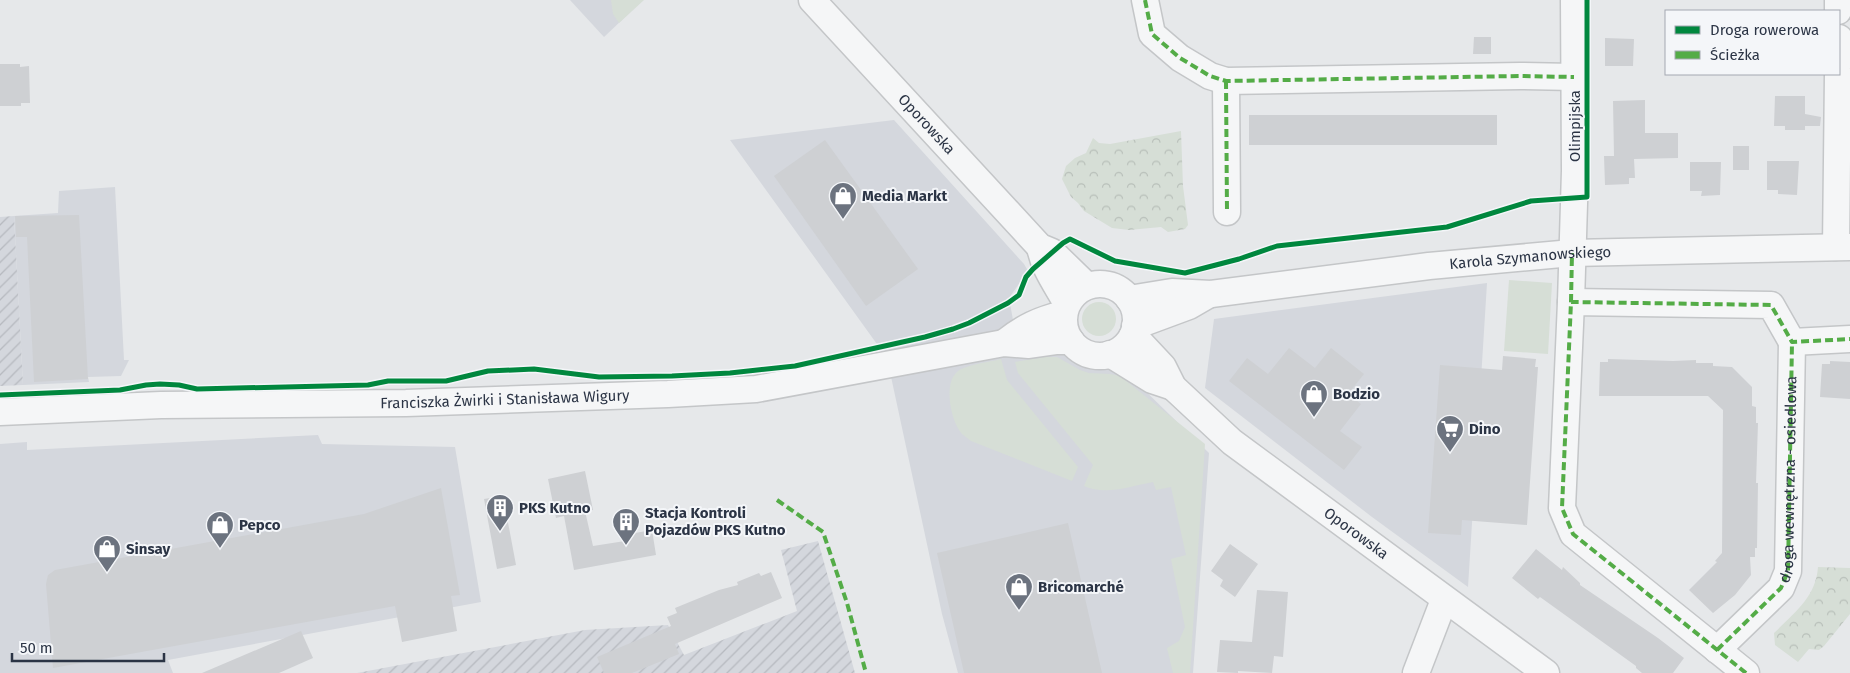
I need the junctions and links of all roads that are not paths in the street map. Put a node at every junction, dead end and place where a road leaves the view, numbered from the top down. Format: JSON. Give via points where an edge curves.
{"nodes":[{"id":1,"x":812,"y":0,"type":"edge"},
{"id":2,"x":1145,"y":0,"type":"edge"},
{"id":3,"x":1574,"y":0,"type":"edge"},
{"id":4,"x":1838,"y":75,"type":"edge"},
{"id":5,"x":1574,"y":78,"type":"junction"},
{"id":6,"x":1226,"y":82,"type":"junction"},
{"id":7,"x":1228,"y":212,"type":"dead end"},
{"id":8,"x":1040,"y":247,"type":"junction"},
{"id":9,"x":1843,"y":247,"type":"edge"},
{"id":10,"x":1572,"y":253,"type":"junction"},
{"id":11,"x":1087,"y":286,"type":"junction"},
{"id":12,"x":1211,"y":294,"type":"junction"},
{"id":13,"x":1129,"y":299,"type":"junction"},
{"id":14,"x":1571,"y":302,"type":"junction"},
{"id":15,"x":1066,"y":309,"type":"junction"},
{"id":16,"x":1134,"y":330,"type":"junction"},
{"id":17,"x":1850,"y":339,"type":"edge"},
{"id":18,"x":1071,"y":341,"type":"junction"},
{"id":19,"x":1792,"y":342,"type":"junction"},
{"id":20,"x":1004,"y":343,"type":"junction"},
{"id":21,"x":1110,"y":354,"type":"junction"},
{"id":22,"x":1173,"y":387,"type":"junction"},
{"id":23,"x":0,"y":412,"type":"edge"},
{"id":24,"x":1444,"y":600,"type":"junction"},
{"id":25,"x":1717,"y":650,"type":"junction"},
{"id":26,"x":1416,"y":673,"type":"edge"},
{"id":27,"x":1546,"y":673,"type":"edge"},
{"id":28,"x":1746,"y":673,"type":"edge"}],
"edges":[{"from":1,"to":8,"type":"street","name":"Oporowska"},
{"from":2,"to":6,"type":"street","via":[[1152,34],[1180,58]]},
{"from":3,"to":5,"type":"street","name":"Olimpijska"},
{"from":4,"to":9,"type":"street"},
{"from":5,"to":6,"type":"street","via":[[1520,76]]},
{"from":5,"to":10,"type":"street","name":"Olimpijska"},
{"from":6,"to":7,"type":"street"},
{"from":8,"to":11,"type":"street","name":"Oporowska","via":[[1052,252]]},
{"from":8,"to":15,"type":"street","name":"Oporowska","via":[[1042,261]]},
{"from":9,"to":10,"type":"street","name":"Karola Szymanowskiego"},
{"from":10,"to":12,"type":"street","name":"Karola Szymanowskiego","via":[[1428,266]]},
{"from":10,"to":14,"type":"street","name":"Olimpijska"},
{"from":11,"to":13,"type":"street","via":[[1113,287]]},
{"from":11,"to":15,"type":"street","via":[[1078,292]]},
{"from":12,"to":13,"type":"street","name":"Karola Szymanowskiego","via":[[1172,292]]},
{"from":12,"to":16,"type":"street","name":"Karola Szymanowskiego"},
{"from":13,"to":16,"type":"street","via":[[1134,309]]},
{"from":14,"to":19,"type":"street","via":[[1771,306]]},
{"from":14,"to":25,"type":"street","name":"Olimpijska","via":[[1562,508],[1573,534]]},
{"from":15,"to":18,"type":"street","via":[[1065,328]]},
{"from":15,"to":20,"type":"street","name":"Franciszka Żwirki i Stanisława Wigury","via":[[1021,329]]},
{"from":16,"to":21,"type":"street","via":[[1123,347]]},
{"from":16,"to":22,"type":"street","name":"Oporowska","via":[[1163,367]]},
{"from":17,"to":19,"type":"street"},
{"from":18,"to":20,"type":"street","name":"Franciszka Żwirki i Stanisława Wigury","via":[[1029,345]]},
{"from":18,"to":21,"type":"street","via":[[1088,354]]},
{"from":19,"to":25,"type":"street","name":"droga wewnętrzna - osiedlowa","via":[[1788,571],[1781,588]]},
{"from":20,"to":23,"type":"street","name":"Franciszka Żwirki i Stanisława Wigury","via":[[756,389],[406,403],[160,405]]},
{"from":21,"to":22,"type":"street","name":"Oporowska","via":[[1152,380]]},
{"from":22,"to":24,"type":"street","name":"Oporowska","via":[[1232,442]]},
{"from":24,"to":26,"type":"street"},
{"from":24,"to":27,"type":"street","name":"Oporowska"},
{"from":25,"to":28,"type":"street"}]}
